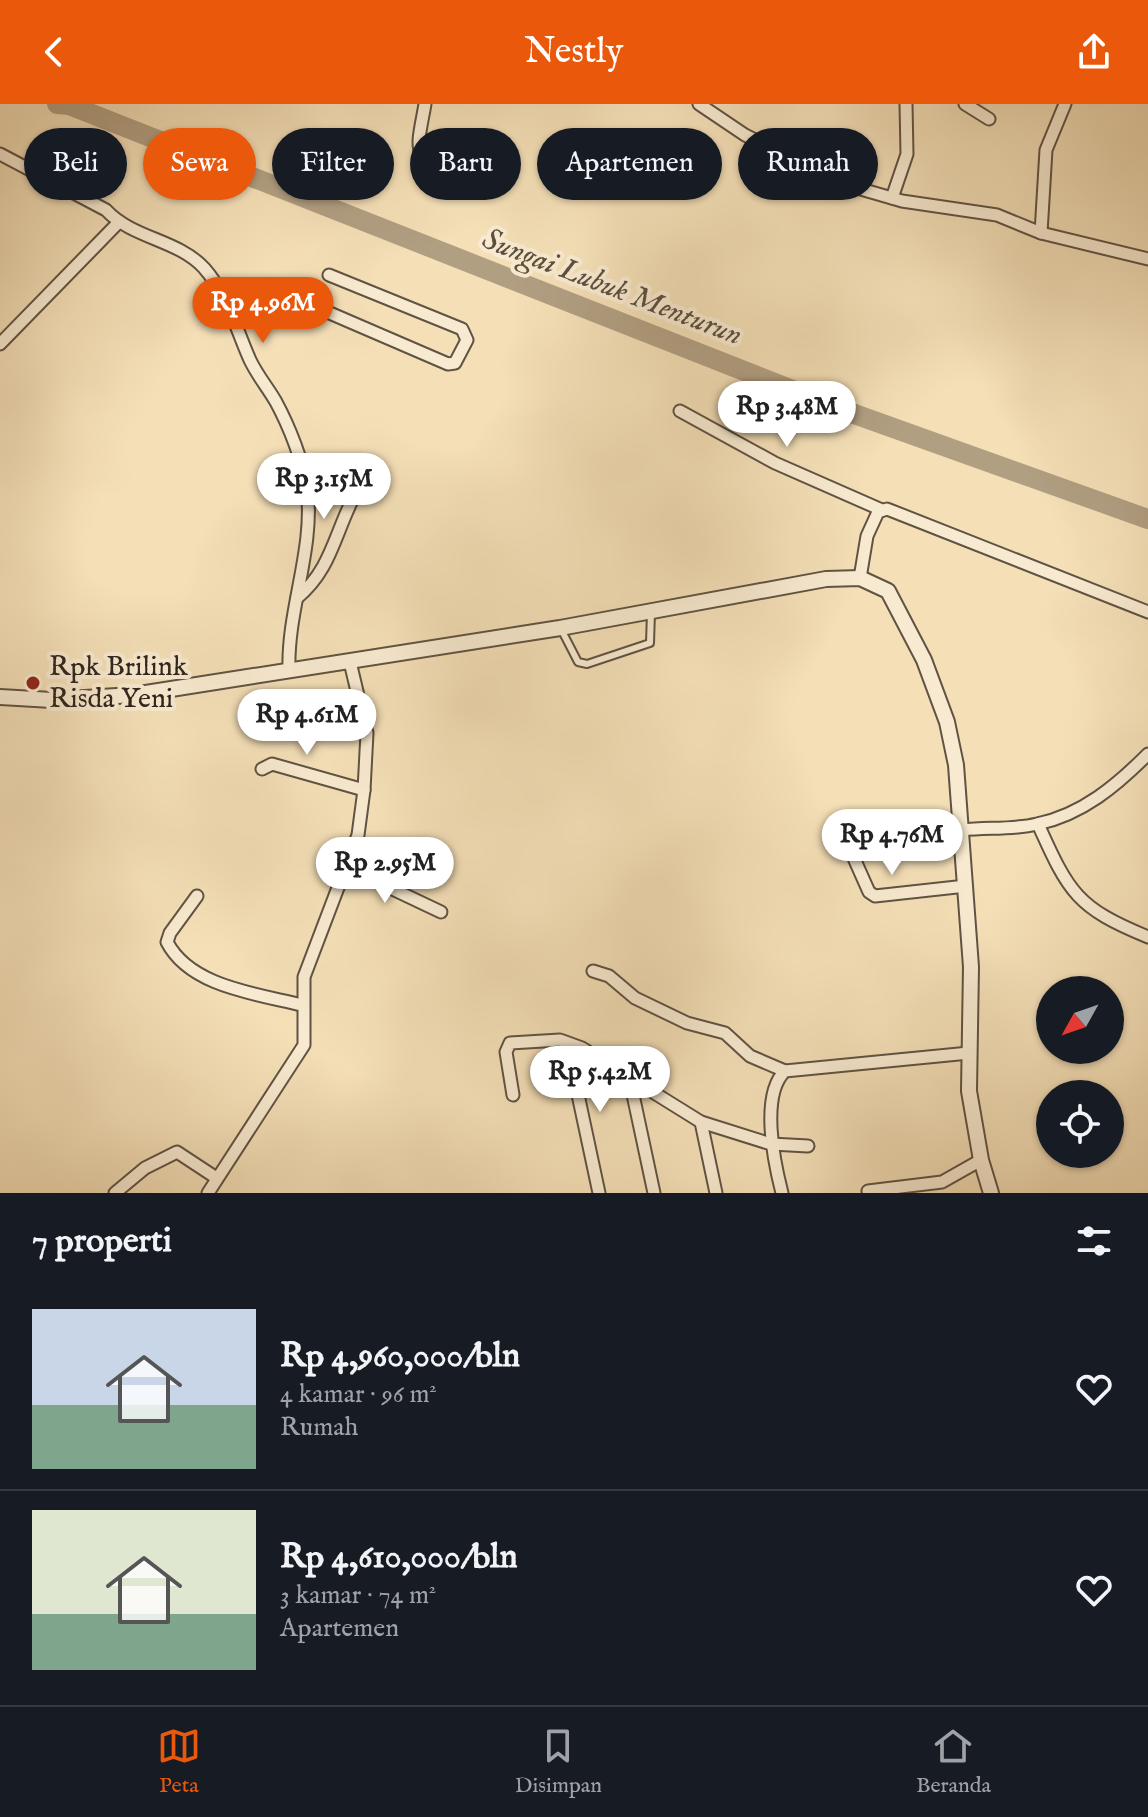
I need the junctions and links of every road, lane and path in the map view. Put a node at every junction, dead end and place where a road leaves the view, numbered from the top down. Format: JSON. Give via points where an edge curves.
{"nodes":[{"id":1,"x":425,"y":104,"type":"edge"},
{"id":2,"x":699,"y":104,"type":"edge"},
{"id":3,"x":906,"y":104,"type":"edge"},
{"id":4,"x":965,"y":104,"type":"edge"},
{"id":5,"x":1063,"y":107,"type":"edge"},
{"id":6,"x":989,"y":119,"type":"dead end"},
{"id":7,"x":420,"y":128,"type":"edge"},
{"id":8,"x":1,"y":156,"type":"edge"},
{"id":9,"x":892,"y":198,"type":"junction"},
{"id":10,"x":118,"y":223,"type":"junction"},
{"id":11,"x":1041,"y":233,"type":"junction"},
{"id":12,"x":1148,"y":259,"type":"edge"},
{"id":13,"x":329,"y":275,"type":"dead end"},
{"id":14,"x":228,"y":306,"type":"junction"},
{"id":15,"x":0,"y":344,"type":"edge"},
{"id":16,"x":680,"y":411,"type":"dead end"},
{"id":17,"x":376,"y":466,"type":"dead end"},
{"id":18,"x":882,"y":510,"type":"junction"},
{"id":19,"x":860,"y":578,"type":"junction"},
{"id":20,"x":297,"y":598,"type":"junction"},
{"id":21,"x":651,"y":612,"type":"junction"},
{"id":22,"x":1148,"y":612,"type":"edge"},
{"id":23,"x":560,"y":628,"type":"junction"},
{"id":24,"x":350,"y":662,"type":"junction"},
{"id":25,"x":289,"y":670,"type":"junction"},
{"id":26,"x":0,"y":697,"type":"edge"},
{"id":27,"x":1148,"y":754,"type":"edge"},
{"id":28,"x":262,"y":769,"type":"dead end"},
{"id":29,"x":364,"y":790,"type":"junction"},
{"id":30,"x":1038,"y":824,"type":"junction"},
{"id":31,"x":841,"y":829,"type":"dead end"},
{"id":32,"x":962,"y":830,"type":"junction"},
{"id":33,"x":344,"y":866,"type":"junction"},
{"id":34,"x":966,"y":886,"type":"junction"},
{"id":35,"x":197,"y":896,"type":"dead end"},
{"id":36,"x":441,"y":912,"type":"dead end"},
{"id":37,"x":1148,"y":937,"type":"edge"},
{"id":38,"x":593,"y":971,"type":"dead end"},
{"id":39,"x":302,"y":1005,"type":"junction"},
{"id":40,"x":567,"y":1043,"type":"junction"},
{"id":41,"x":969,"y":1053,"type":"junction"},
{"id":42,"x":785,"y":1071,"type":"junction"},
{"id":43,"x":629,"y":1076,"type":"junction"},
{"id":44,"x":513,"y":1095,"type":"dead end"},
{"id":45,"x":701,"y":1122,"type":"junction"},
{"id":46,"x":771,"y":1144,"type":"junction"},
{"id":47,"x":808,"y":1146,"type":"dead end"},
{"id":48,"x":981,"y":1160,"type":"junction"},
{"id":49,"x":215,"y":1177,"type":"junction"},
{"id":50,"x":868,"y":1191,"type":"dead end"},
{"id":51,"x":115,"y":1193,"type":"edge"},
{"id":52,"x":208,"y":1193,"type":"edge"},
{"id":53,"x":599,"y":1193,"type":"edge"},
{"id":54,"x":654,"y":1193,"type":"edge"},
{"id":55,"x":716,"y":1193,"type":"edge"},
{"id":56,"x":782,"y":1193,"type":"edge"},
{"id":57,"x":991,"y":1193,"type":"edge"}],
"edges":[{"from":1,"to":7,"type":"street"},
{"from":2,"to":9,"type":"street","via":[[759,143],[847,185]]},
{"from":3,"to":9,"type":"street","via":[[907,154]]},
{"from":4,"to":6,"type":"street"},
{"from":5,"to":11,"type":"street","via":[[1044,165]]},
{"from":8,"to":10,"type":"street","via":[[106,210]]},
{"from":9,"to":11,"type":"street","via":[[997,215]]},
{"from":10,"to":14,"type":"street","via":[[191,257]]},
{"from":10,"to":15,"type":"street"},
{"from":11,"to":12,"type":"street"},
{"from":13,"to":14,"type":"street","via":[[462,329],[467,340],[455,363],[267,286],[255,287]]},
{"from":14,"to":20,"type":"street","via":[[284,420],[306,486]]},
{"from":16,"to":18,"type":"street","via":[[775,463]]},
{"from":17,"to":20,"type":"street","via":[[350,504],[328,564]]},
{"from":18,"to":19,"type":"street","via":[[867,536]]},
{"from":18,"to":22,"type":"street"},
{"from":19,"to":21,"type":"street","via":[[826,579]]},
{"from":19,"to":32,"type":"street","via":[[879,584],[896,601],[924,660],[947,722]]},
{"from":20,"to":25,"type":"street"},
{"from":21,"to":23,"type":"street"},
{"from":21,"to":23,"type":"lane","via":[[650,643],[587,664],[578,662]]},
{"from":23,"to":24,"type":"street"},
{"from":24,"to":25,"type":"street"},
{"from":24,"to":29,"type":"street","via":[[367,733]]},
{"from":25,"to":26,"type":"street","via":[[133,695]]},
{"from":27,"to":30,"type":"street","via":[[1107,792]]},
{"from":28,"to":29,"type":"street","via":[[272,764]]},
{"from":29,"to":33,"type":"street","via":[[358,835]]},
{"from":30,"to":32,"type":"street"},
{"from":30,"to":37,"type":"street","via":[[1070,889],[1084,904]]},
{"from":31,"to":34,"type":"street","via":[[873,895]]},
{"from":32,"to":34,"type":"street"},
{"from":33,"to":36,"type":"street"},
{"from":33,"to":39,"type":"street","via":[[304,977]]},
{"from":34,"to":41,"type":"street"},
{"from":35,"to":39,"type":"street","via":[[170,933],[171,950],[214,981]]},
{"from":38,"to":42,"type":"street","via":[[687,1023],[725,1033],[750,1056]]},
{"from":39,"to":49,"type":"street","via":[[306,1036],[297,1058]]},
{"from":40,"to":43,"type":"street"},
{"from":40,"to":44,"type":"street","via":[[510,1043],[506,1052]]},
{"from":40,"to":53,"type":"street"},
{"from":41,"to":42,"type":"street"},
{"from":41,"to":48,"type":"street","via":[[969,1091]]},
{"from":42,"to":46,"type":"street","via":[[776,1081]]},
{"from":43,"to":45,"type":"street"},
{"from":43,"to":54,"type":"street"},
{"from":45,"to":46,"type":"street"},
{"from":45,"to":55,"type":"street"},
{"from":46,"to":47,"type":"street"},
{"from":46,"to":56,"type":"street"},
{"from":48,"to":50,"type":"street","via":[[942,1182]]},
{"from":48,"to":57,"type":"street"},
{"from":49,"to":51,"type":"street","via":[[177,1152],[145,1168]]},
{"from":49,"to":52,"type":"street"}]}
